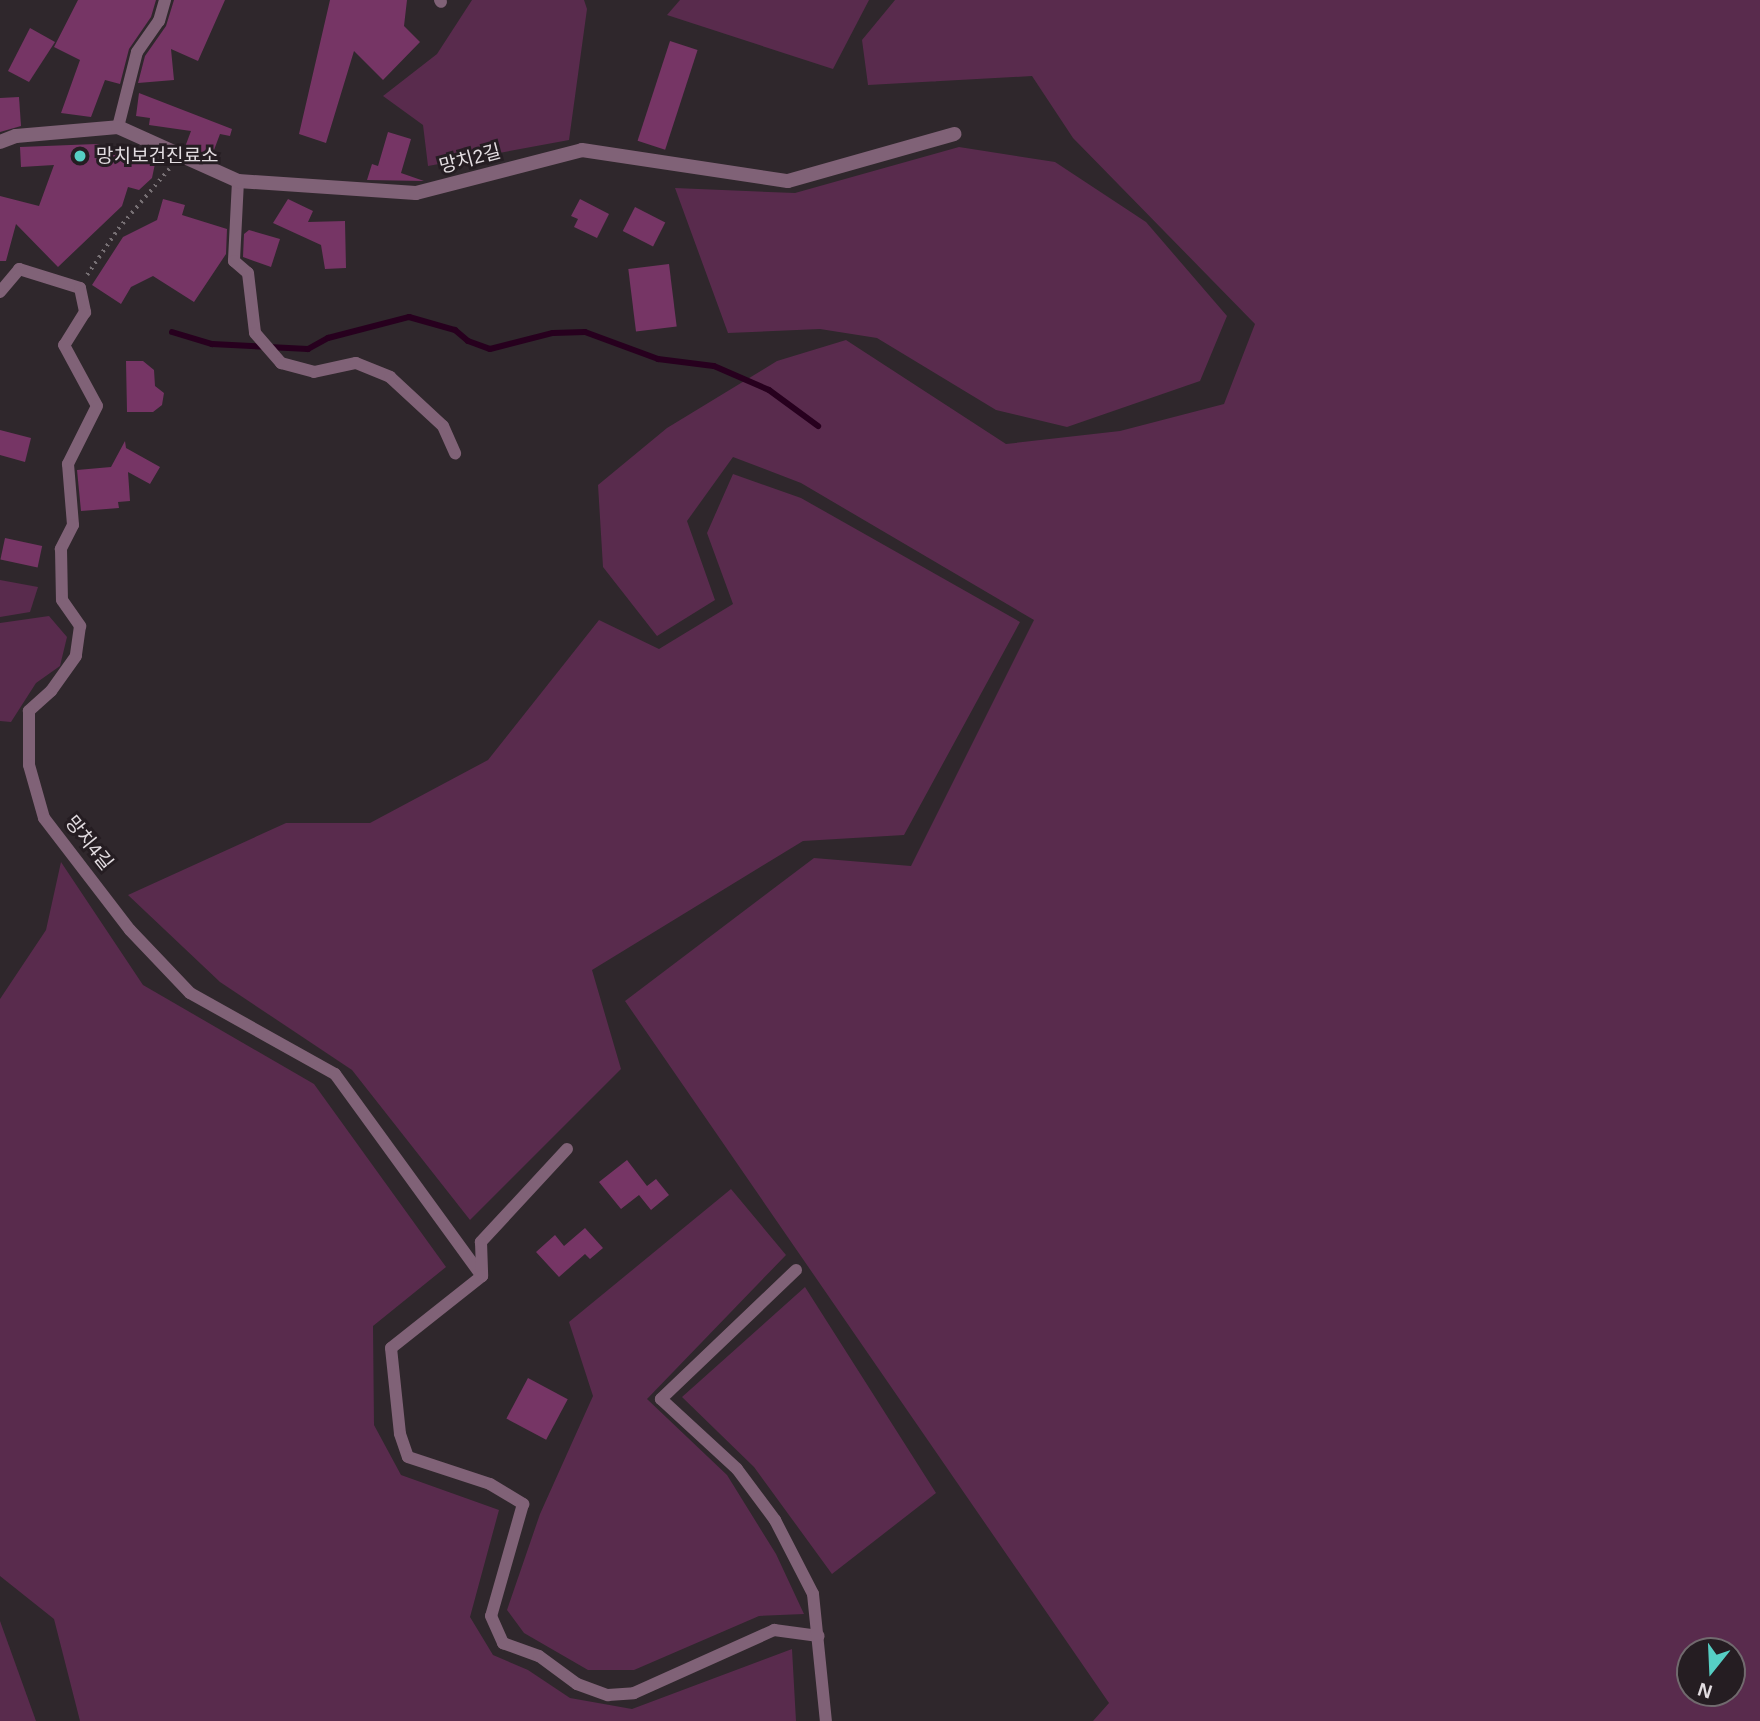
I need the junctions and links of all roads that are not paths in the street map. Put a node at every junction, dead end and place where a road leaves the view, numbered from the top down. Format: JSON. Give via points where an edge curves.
{"nodes":[{"id":1,"x":164,"y":0,"type":"edge"},
{"id":2,"x":118,"y":127,"type":"junction"},
{"id":3,"x":954,"y":134,"type":"dead end"},
{"id":4,"x":0,"y":142,"type":"edge"},
{"id":5,"x":238,"y":181,"type":"junction"},
{"id":6,"x":0,"y":292,"type":"edge"},
{"id":7,"x":455,"y":453,"type":"dead end"},
{"id":8,"x":567,"y":1149,"type":"dead end"},
{"id":9,"x":796,"y":1270,"type":"dead end"},
{"id":10,"x":482,"y":1276,"type":"junction"},
{"id":11,"x":819,"y":1636,"type":"junction"},
{"id":12,"x":826,"y":1721,"type":"edge"}],
"edges":[{"from":1,"to":2,"type":"lane","via":[[159,21],[137,52]]},
{"from":2,"to":4,"type":"street","name":"망치2길","via":[[16,136]]},
{"from":2,"to":5,"type":"street","name":"망치2길"},
{"from":3,"to":5,"type":"street","name":"망치2길","via":[[788,181],[582,150],[416,193]]},
{"from":5,"to":7,"type":"lane","via":[[234,261],[248,273],[254,333],[281,363],[314,372],[356,363],[390,377],[443,426]]},
{"from":6,"to":10,"type":"lane","name":"망치4길","via":[[19,268],[80,288],[85,312],[64,345],[97,406],[68,464],[73,525],[61,549],[62,600],[80,626],[76,656],[51,691],[29,711],[29,765],[44,818],[130,930],[190,993],[335,1074]]},
{"from":8,"to":10,"type":"lane","via":[[481,1242]]},
{"from":9,"to":11,"type":"lane","via":[[661,1399],[737,1469],[775,1520],[813,1594]]},
{"from":10,"to":11,"type":"lane","via":[[391,1348],[400,1434],[408,1457],[490,1484],[523,1504],[491,1616],[503,1643],[539,1656],[577,1684],[608,1695],[634,1693],[774,1630]]},
{"from":11,"to":12,"type":"lane"}]}
